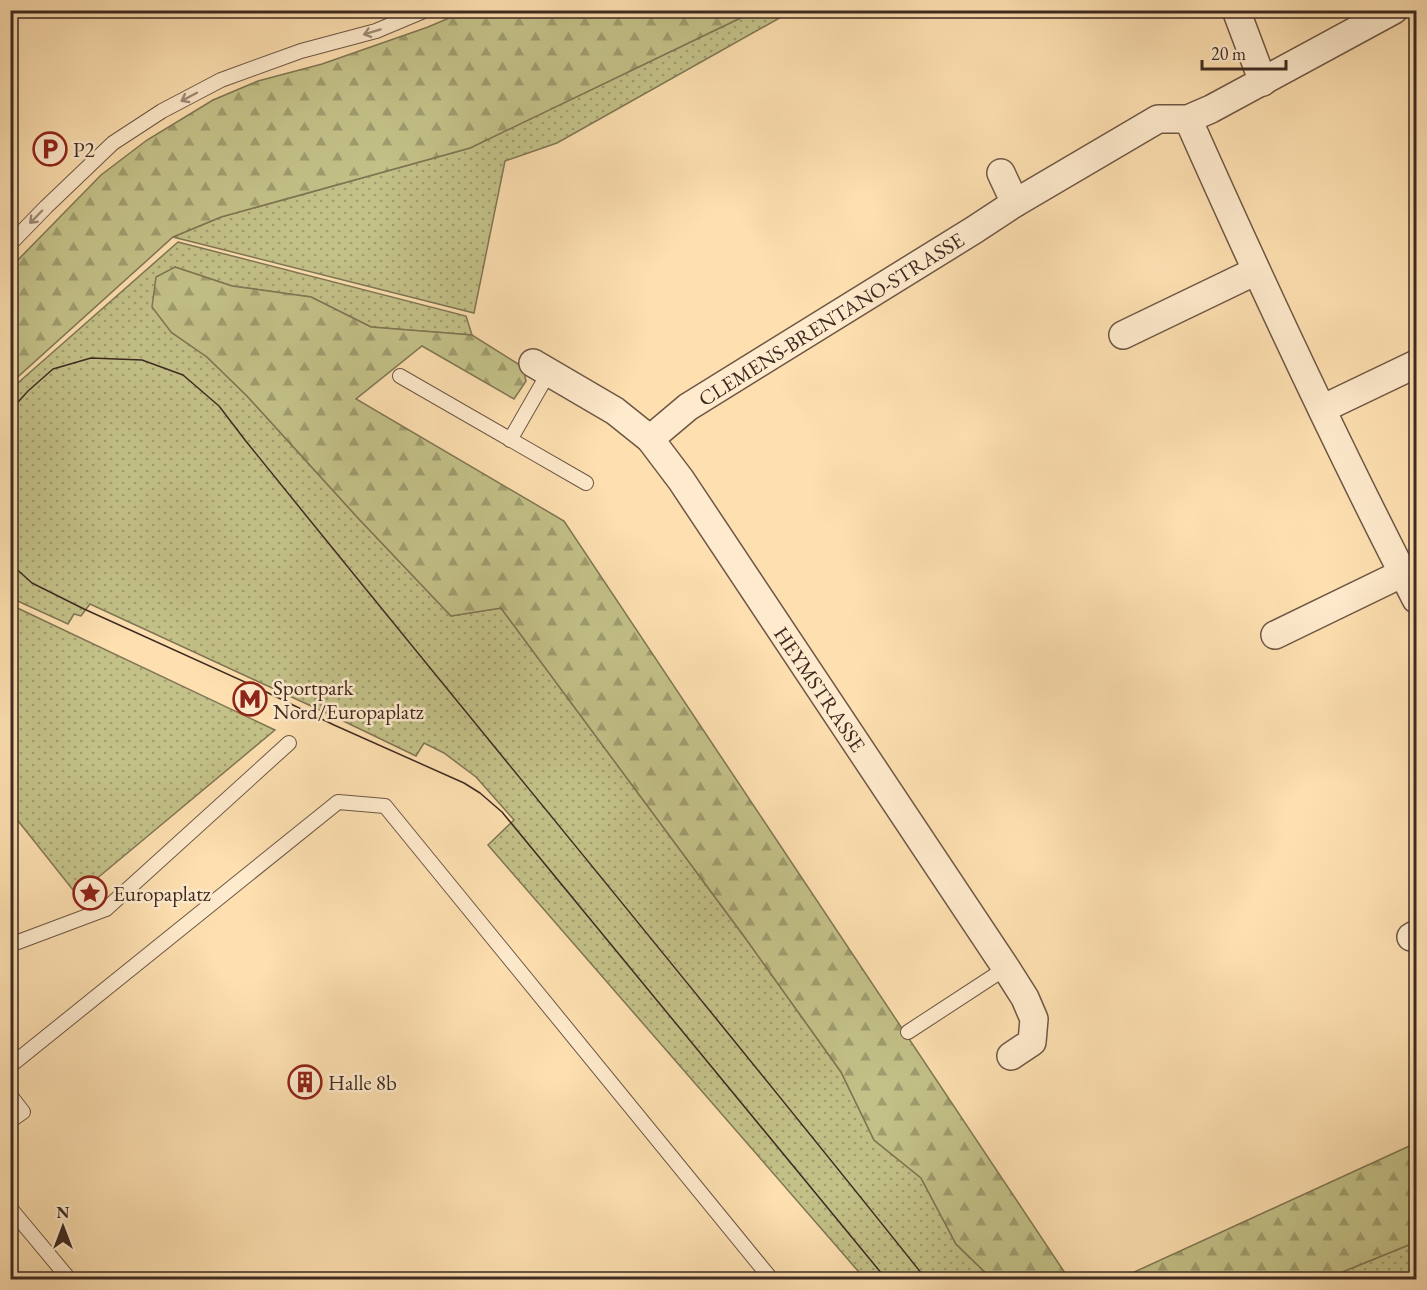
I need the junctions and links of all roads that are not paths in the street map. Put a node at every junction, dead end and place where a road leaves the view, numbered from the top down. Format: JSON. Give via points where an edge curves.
{"nodes":[{"id":1,"x":426,"y":10,"type":"edge"},
{"id":2,"x":1236,"y":10,"type":"edge"},
{"id":3,"x":1394,"y":10,"type":"edge"},
{"id":4,"x":1263,"y":82,"type":"junction"},
{"id":5,"x":1188,"y":118,"type":"junction"},
{"id":6,"x":1001,"y":173,"type":"dead end"},
{"id":7,"x":1015,"y":203,"type":"junction"},
{"id":8,"x":10,"y":244,"type":"edge"},
{"id":9,"x":1256,"y":271,"type":"junction"},
{"id":10,"x":1123,"y":335,"type":"dead end"},
{"id":11,"x":1416,"y":364,"type":"edge"},
{"id":12,"x":541,"y":368,"type":"joint"},
{"id":13,"x":400,"y":376,"type":"dead end"},
{"id":14,"x":1322,"y":409,"type":"junction"},
{"id":15,"x":650,"y":439,"type":"junction"},
{"id":16,"x":510,"y":440,"type":"junction"},
{"id":17,"x":586,"y":483,"type":"dead end"},
{"id":18,"x":1403,"y":573,"type":"junction"},
{"id":19,"x":1416,"y":599,"type":"edge"},
{"id":20,"x":1275,"y":635,"type":"dead end"},
{"id":21,"x":290,"y":743,"type":"dead end"},
{"id":22,"x":10,"y":945,"type":"edge"},
{"id":23,"x":1006,"y":968,"type":"junction"},
{"id":24,"x":908,"y":1032,"type":"dead end"},
{"id":25,"x":1011,"y":1056,"type":"dead end"},
{"id":26,"x":10,"y":1065,"type":"edge"},
{"id":27,"x":10,"y":1095,"type":"edge"},
{"id":28,"x":10,"y":1122,"type":"edge"},
{"id":29,"x":10,"y":1208,"type":"edge"},
{"id":30,"x":70,"y":1280,"type":"edge"},
{"id":31,"x":772,"y":1280,"type":"edge"}],
"edges":[{"from":1,"to":8,"type":"lane","one_way":true,"via":[[376,31],[301,51],[221,80],[162,111],[113,143]]},
{"from":2,"to":4,"type":"street"},
{"from":3,"to":4,"type":"street","name":"CLEMENS-BRENTANO-STRASSE"},
{"from":4,"to":5,"type":"street","name":"CLEMENS-BRENTANO-STRASSE"},
{"from":5,"to":7,"type":"street","name":"CLEMENS-BRENTANO-STRASSE","via":[[1158,119]]},
{"from":5,"to":9,"type":"street"},
{"from":6,"to":7,"type":"street"},
{"from":7,"to":15,"type":"street","name":"CLEMENS-BRENTANO-STRASSE","via":[[688,407]]},
{"from":9,"to":10,"type":"street"},
{"from":9,"to":14,"type":"street"},
{"from":11,"to":14,"type":"street"},
{"from":12,"to":15,"type":"street","name":"HEYMSTRASSE","via":[[615,411]]},
{"from":12,"to":16,"type":"lane"},
{"from":13,"to":16,"type":"lane"},
{"from":14,"to":18,"type":"street"},
{"from":15,"to":23,"type":"street","name":"HEYMSTRASSE"},
{"from":16,"to":17,"type":"lane"},
{"from":18,"to":19,"type":"street"},
{"from":18,"to":20,"type":"street"},
{"from":21,"to":22,"type":"lane","via":[[106,909]]},
{"from":23,"to":24,"type":"lane"},
{"from":23,"to":25,"type":"street","name":"HEYMSTRASSE","via":[[1034,1019],[1032,1042]]},
{"from":26,"to":31,"type":"lane","via":[[338,802],[385,806]]},
{"from":27,"to":28,"type":"lane","via":[[23,1112]]},
{"from":29,"to":30,"type":"lane"}]}
